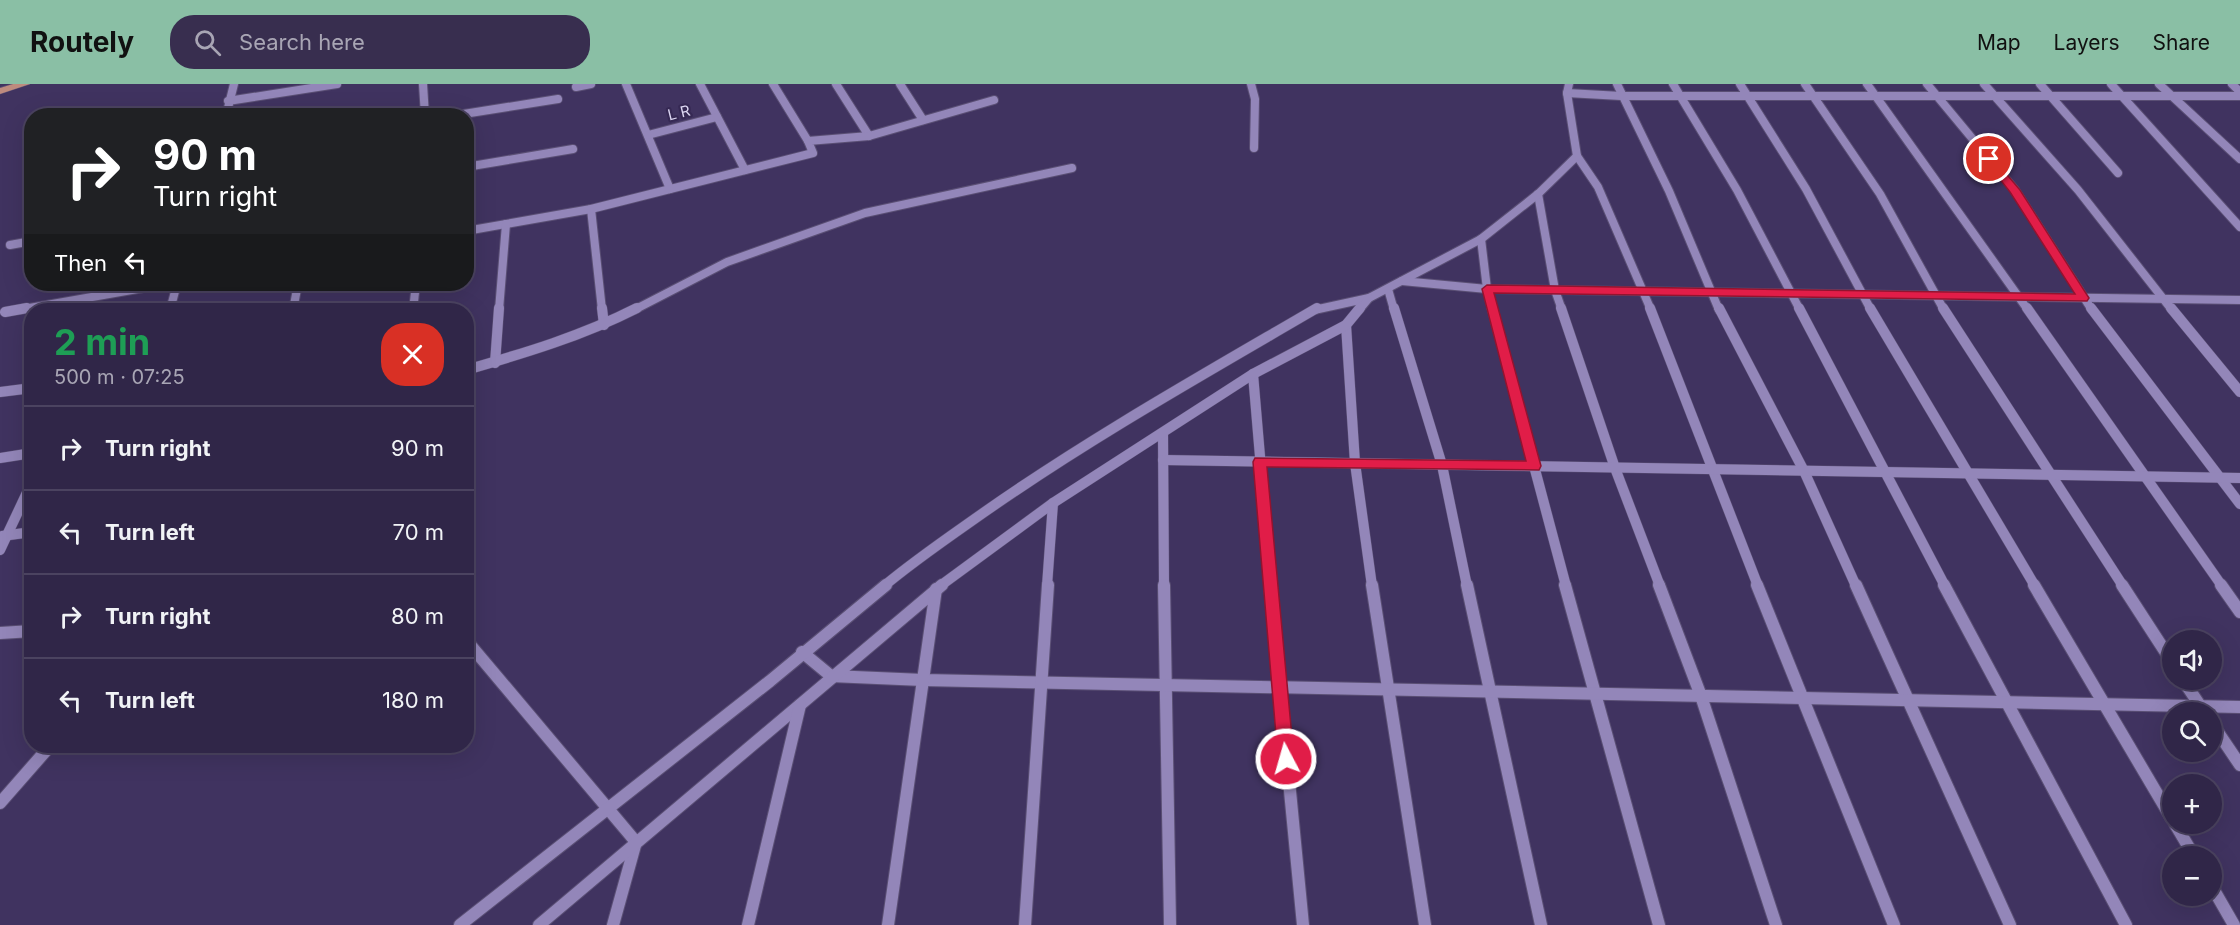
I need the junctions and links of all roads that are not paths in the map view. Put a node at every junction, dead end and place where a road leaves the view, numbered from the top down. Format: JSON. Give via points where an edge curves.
{"nodes":[{"id":1,"x":26,"y":84,"type":"edge"},
{"id":2,"x":234,"y":84,"type":"edge"},
{"id":3,"x":337,"y":84,"type":"edge"},
{"id":4,"x":423,"y":84,"type":"edge"},
{"id":5,"x":591,"y":84,"type":"edge"},
{"id":6,"x":626,"y":84,"type":"edge"},
{"id":7,"x":700,"y":84,"type":"edge"},
{"id":8,"x":772,"y":84,"type":"edge"},
{"id":9,"x":836,"y":84,"type":"edge"},
{"id":10,"x":900,"y":84,"type":"edge"},
{"id":11,"x":1251,"y":84,"type":"edge"},
{"id":12,"x":1617,"y":84,"type":"edge"},
{"id":13,"x":1673,"y":84,"type":"edge"},
{"id":14,"x":1740,"y":84,"type":"edge"},
{"id":15,"x":1804,"y":84,"type":"edge"},
{"id":16,"x":1867,"y":84,"type":"edge"},
{"id":17,"x":1927,"y":84,"type":"edge"},
{"id":18,"x":1984,"y":84,"type":"edge"},
{"id":19,"x":2040,"y":84,"type":"edge"},
{"id":20,"x":2111,"y":84,"type":"edge"},
{"id":21,"x":2159,"y":84,"type":"edge"},
{"id":22,"x":2232,"y":84,"type":"edge"},
{"id":23,"x":576,"y":87,"type":"dead end"},
{"id":24,"x":1568,"y":88,"type":"edge"},
{"id":25,"x":0,"y":91,"type":"edge"},
{"id":26,"x":2240,"y":94,"type":"edge"},
{"id":27,"x":1621,"y":96,"type":"junction"},
{"id":28,"x":1680,"y":96,"type":"junction"},
{"id":29,"x":1746,"y":96,"type":"junction"},
{"id":30,"x":1813,"y":96,"type":"junction"},
{"id":31,"x":1875,"y":96,"type":"junction"},
{"id":32,"x":1938,"y":96,"type":"junction"},
{"id":33,"x":1994,"y":96,"type":"junction"},
{"id":34,"x":2051,"y":96,"type":"junction"},
{"id":35,"x":2172,"y":96,"type":"junction"},
{"id":36,"x":2230,"y":96,"type":"junction"},
{"id":37,"x":2123,"y":97,"type":"junction"},
{"id":38,"x":558,"y":99,"type":"dead end"},
{"id":39,"x":994,"y":100,"type":"dead end"},
{"id":40,"x":228,"y":101,"type":"junction"},
{"id":41,"x":2240,"y":105,"type":"edge"},
{"id":42,"x":227,"y":108,"type":"edge"},
{"id":43,"x":424,"y":108,"type":"edge"},
{"id":44,"x":474,"y":112,"type":"edge"},
{"id":45,"x":717,"y":117,"type":"junction"},
{"id":46,"x":923,"y":120,"type":"junction"},
{"id":47,"x":648,"y":135,"type":"junction"},
{"id":48,"x":869,"y":136,"type":"junction"},
{"id":49,"x":808,"y":141,"type":"junction"},
{"id":50,"x":1254,"y":148,"type":"dead end"},
{"id":51,"x":573,"y":149,"type":"dead end"},
{"id":52,"x":1577,"y":156,"type":"junction"},
{"id":53,"x":2240,"y":159,"type":"edge"},
{"id":54,"x":474,"y":166,"type":"edge"},
{"id":55,"x":1072,"y":168,"type":"dead end"},
{"id":56,"x":745,"y":170,"type":"junction"},
{"id":57,"x":2118,"y":173,"type":"dead end"},
{"id":58,"x":670,"y":189,"type":"junction"},
{"id":59,"x":1538,"y":194,"type":"junction"},
{"id":60,"x":591,"y":209,"type":"junction"},
{"id":61,"x":506,"y":224,"type":"junction"},
{"id":62,"x":2240,"y":227,"type":"edge"},
{"id":63,"x":474,"y":230,"type":"edge"},
{"id":64,"x":1481,"y":238,"type":"junction"},
{"id":65,"x":24,"y":243,"type":"edge"},
{"id":66,"x":10,"y":245,"type":"dead end"},
{"id":67,"x":1402,"y":281,"type":"junction"},
{"id":68,"x":1388,"y":289,"type":"junction"},
{"id":69,"x":1487,"y":289,"type":"junction"},
{"id":70,"x":1555,"y":290,"type":"junction"},
{"id":71,"x":109,"y":291,"type":"edge"},
{"id":72,"x":1644,"y":292,"type":"junction"},
{"id":73,"x":1710,"y":292,"type":"junction"},
{"id":74,"x":1792,"y":293,"type":"junction"},
{"id":75,"x":1862,"y":294,"type":"junction"},
{"id":76,"x":1935,"y":296,"type":"junction"},
{"id":77,"x":2017,"y":297,"type":"junction"},
{"id":78,"x":1369,"y":298,"type":"junction"},
{"id":79,"x":2083,"y":298,"type":"junction"},
{"id":80,"x":2163,"y":299,"type":"junction"},
{"id":81,"x":2239,"y":302,"type":"edge"},
{"id":82,"x":50,"y":303,"type":"edge"},
{"id":83,"x":24,"y":308,"type":"edge"},
{"id":84,"x":5,"y":312,"type":"dead end"},
{"id":85,"x":1346,"y":324,"type":"junction"},
{"id":86,"x":604,"y":325,"type":"junction"},
{"id":87,"x":495,"y":363,"type":"junction"},
{"id":88,"x":474,"y":368,"type":"edge"},
{"id":89,"x":1253,"y":374,"type":"junction"},
{"id":90,"x":24,"y":388,"type":"edge"},
{"id":91,"x":0,"y":392,"type":"edge"},
{"id":92,"x":2240,"y":392,"type":"edge"},
{"id":93,"x":1163,"y":433,"type":"junction"},
{"id":94,"x":24,"y":454,"type":"edge"},
{"id":95,"x":0,"y":458,"type":"edge"},
{"id":96,"x":1163,"y":460,"type":"junction"},
{"id":97,"x":1260,"y":462,"type":"junction"},
{"id":98,"x":1355,"y":463,"type":"junction"},
{"id":99,"x":1442,"y":465,"type":"junction"},
{"id":100,"x":1534,"y":466,"type":"junction"},
{"id":101,"x":1615,"y":468,"type":"junction"},
{"id":102,"x":1712,"y":470,"type":"junction"},
{"id":103,"x":1804,"y":471,"type":"junction"},
{"id":104,"x":1886,"y":472,"type":"junction"},
{"id":105,"x":1966,"y":474,"type":"junction"},
{"id":106,"x":2051,"y":475,"type":"junction"},
{"id":107,"x":2144,"y":477,"type":"junction"},
{"id":108,"x":2220,"y":478,"type":"junction"},
{"id":109,"x":2240,"y":478,"type":"edge"},
{"id":110,"x":24,"y":497,"type":"edge"},
{"id":111,"x":1053,"y":503,"type":"junction"},
{"id":112,"x":2240,"y":504,"type":"edge"},
{"id":113,"x":24,"y":533,"type":"edge"},
{"id":114,"x":4,"y":536,"type":"edge"},
{"id":115,"x":0,"y":550,"type":"edge"},
{"id":116,"x":936,"y":589,"type":"junction"},
{"id":117,"x":2240,"y":612,"type":"edge"},
{"id":118,"x":24,"y":632,"type":"edge"},
{"id":119,"x":0,"y":633,"type":"edge"},
{"id":120,"x":2162,"y":647,"type":"edge"},
{"id":121,"x":474,"y":649,"type":"edge"},
{"id":122,"x":802,"y":652,"type":"junction"},
{"id":123,"x":831,"y":676,"type":"junction"},
{"id":124,"x":923,"y":680,"type":"junction"},
{"id":125,"x":1040,"y":682,"type":"junction"},
{"id":126,"x":1165,"y":685,"type":"junction"},
{"id":127,"x":1279,"y":687,"type":"junction"},
{"id":128,"x":1387,"y":689,"type":"junction"},
{"id":129,"x":1489,"y":691,"type":"junction"},
{"id":130,"x":1594,"y":694,"type":"junction"},
{"id":131,"x":1701,"y":696,"type":"junction"},
{"id":132,"x":1804,"y":698,"type":"junction"},
{"id":133,"x":1909,"y":700,"type":"junction"},
{"id":134,"x":2005,"y":702,"type":"junction"},
{"id":135,"x":800,"y":705,"type":"junction"},
{"id":136,"x":2106,"y":706,"type":"junction"},
{"id":137,"x":2240,"y":707,"type":"edge"},
{"id":138,"x":2162,"y":708,"type":"edge"},
{"id":139,"x":2222,"y":708,"type":"edge"},
{"id":140,"x":2222,"y":738,"type":"edge"},
{"id":141,"x":44,"y":753,"type":"edge"},
{"id":142,"x":2240,"y":765,"type":"edge"},
{"id":143,"x":2162,"y":802,"type":"edge"},
{"id":144,"x":0,"y":803,"type":"edge"},
{"id":145,"x":608,"y":808,"type":"junction"},
{"id":146,"x":636,"y":842,"type":"junction"},
{"id":147,"x":2222,"y":904,"type":"edge"},
{"id":148,"x":460,"y":925,"type":"edge"},
{"id":149,"x":538,"y":925,"type":"edge"},
{"id":150,"x":613,"y":925,"type":"edge"},
{"id":151,"x":748,"y":925,"type":"edge"},
{"id":152,"x":888,"y":925,"type":"edge"},
{"id":153,"x":1025,"y":925,"type":"edge"},
{"id":154,"x":1170,"y":925,"type":"edge"},
{"id":155,"x":1303,"y":925,"type":"edge"},
{"id":156,"x":1425,"y":925,"type":"edge"},
{"id":157,"x":1541,"y":925,"type":"edge"},
{"id":158,"x":1659,"y":925,"type":"edge"},
{"id":159,"x":1776,"y":925,"type":"edge"},
{"id":160,"x":1894,"y":925,"type":"edge"},
{"id":161,"x":2010,"y":925,"type":"edge"},
{"id":162,"x":2126,"y":925,"type":"edge"},
{"id":163,"x":2234,"y":925,"type":"edge"}],
"edges":[{"from":1,"to":25,"type":"main road"},
{"from":2,"to":40,"type":"street"},
{"from":3,"to":40,"type":"street"},
{"from":4,"to":43,"type":"street"},
{"from":5,"to":23,"type":"street"},
{"from":6,"to":47,"type":"street"},
{"from":7,"to":45,"type":"street"},
{"from":8,"to":49,"type":"street"},
{"from":9,"to":48,"type":"street"},
{"from":10,"to":46,"type":"street"},
{"from":11,"to":50,"type":"street","via":[[1256,94],[1251,133]]},
{"from":12,"to":27,"type":"street"},
{"from":13,"to":28,"type":"street"},
{"from":14,"to":29,"type":"street"},
{"from":15,"to":30,"type":"street"},
{"from":16,"to":31,"type":"street"},
{"from":17,"to":32,"type":"street"},
{"from":18,"to":33,"type":"street"},
{"from":19,"to":34,"type":"street"},
{"from":20,"to":37,"type":"street"},
{"from":21,"to":35,"type":"street"},
{"from":22,"to":26,"type":"street"},
{"from":24,"to":27,"type":"street"},
{"from":24,"to":52,"type":"street"},
{"from":26,"to":36,"type":"street"},
{"from":27,"to":28,"type":"street"},
{"from":27,"to":73,"type":"street","via":[[1669,191]]},
{"from":28,"to":29,"type":"street"},
{"from":28,"to":74,"type":"street","via":[[1737,190]]},
{"from":29,"to":30,"type":"street"},
{"from":29,"to":75,"type":"street","via":[[1806,189]]},
{"from":30,"to":31,"type":"street"},
{"from":30,"to":76,"type":"street","via":[[1880,194]]},
{"from":31,"to":32,"type":"street"},
{"from":31,"to":77,"type":"street"},
{"from":32,"to":33,"type":"street"},
{"from":32,"to":79,"type":"street","via":[[2014,190]]},
{"from":33,"to":34,"type":"street"},
{"from":33,"to":80,"type":"street","via":[[2078,190]]},
{"from":34,"to":37,"type":"street"},
{"from":34,"to":57,"type":"street"},
{"from":35,"to":36,"type":"street"},
{"from":35,"to":37,"type":"street"},
{"from":35,"to":53,"type":"street"},
{"from":36,"to":41,"type":"street"},
{"from":37,"to":62,"type":"street"},
{"from":38,"to":44,"type":"street"},
{"from":39,"to":46,"type":"street"},
{"from":40,"to":42,"type":"street"},
{"from":45,"to":47,"type":"street","name":"L R"},
{"from":45,"to":56,"type":"street"},
{"from":46,"to":48,"type":"street"},
{"from":47,"to":58,"type":"street"},
{"from":48,"to":49,"type":"street"},
{"from":49,"to":56,"type":"street","via":[[813,153]]},
{"from":51,"to":54,"type":"street"},
{"from":52,"to":59,"type":"street"},
{"from":52,"to":72,"type":"street","via":[[1598,187]]},
{"from":55,"to":86,"type":"street","via":[[865,213],[727,262]]},
{"from":56,"to":58,"type":"street"},
{"from":58,"to":60,"type":"street"},
{"from":59,"to":64,"type":"street"},
{"from":59,"to":70,"type":"street"},
{"from":60,"to":61,"type":"street"},
{"from":60,"to":86,"type":"street"},
{"from":61,"to":63,"type":"street"},
{"from":61,"to":87,"type":"street"},
{"from":64,"to":67,"type":"street"},
{"from":64,"to":69,"type":"street"},
{"from":65,"to":66,"type":"street"},
{"from":67,"to":68,"type":"street"},
{"from":67,"to":69,"type":"street"},
{"from":68,"to":78,"type":"street"},
{"from":68,"to":99,"type":"street"},
{"from":69,"to":70,"type":"street"},
{"from":69,"to":100,"type":"street"},
{"from":70,"to":72,"type":"street"},
{"from":70,"to":101,"type":"street"},
{"from":71,"to":82,"type":"street"},
{"from":72,"to":73,"type":"street"},
{"from":72,"to":102,"type":"street"},
{"from":73,"to":74,"type":"street"},
{"from":73,"to":103,"type":"street"},
{"from":74,"to":75,"type":"street"},
{"from":74,"to":104,"type":"street"},
{"from":75,"to":76,"type":"street"},
{"from":75,"to":105,"type":"street"},
{"from":76,"to":77,"type":"street"},
{"from":76,"to":106,"type":"street"},
{"from":77,"to":79,"type":"street"},
{"from":77,"to":107,"type":"street"},
{"from":78,"to":85,"type":"street"},
{"from":78,"to":122,"type":"street","via":[[1317,309],[1138,412],[1028,482],[908,566]]},
{"from":79,"to":80,"type":"street"},
{"from":79,"to":108,"type":"street"},
{"from":80,"to":81,"type":"street"},
{"from":80,"to":92,"type":"street"},
{"from":83,"to":84,"type":"street"},
{"from":85,"to":89,"type":"street"},
{"from":85,"to":98,"type":"street"},
{"from":86,"to":87,"type":"street"},
{"from":87,"to":88,"type":"street"},
{"from":89,"to":93,"type":"street"},
{"from":89,"to":97,"type":"street"},
{"from":90,"to":91,"type":"street"},
{"from":93,"to":96,"type":"street"},
{"from":93,"to":111,"type":"street"},
{"from":94,"to":95,"type":"street"},
{"from":96,"to":97,"type":"street"},
{"from":96,"to":126,"type":"street"},
{"from":97,"to":98,"type":"street"},
{"from":97,"to":127,"type":"street"},
{"from":98,"to":99,"type":"street"},
{"from":98,"to":128,"type":"street"},
{"from":99,"to":100,"type":"street"},
{"from":99,"to":129,"type":"street"},
{"from":100,"to":101,"type":"street"},
{"from":100,"to":130,"type":"street"},
{"from":101,"to":102,"type":"street"},
{"from":101,"to":131,"type":"street"},
{"from":102,"to":103,"type":"street"},
{"from":102,"to":132,"type":"street"},
{"from":103,"to":104,"type":"street"},
{"from":103,"to":133,"type":"street"},
{"from":104,"to":105,"type":"street"},
{"from":104,"to":134,"type":"street"},
{"from":105,"to":106,"type":"street"},
{"from":105,"to":136,"type":"street"},
{"from":106,"to":107,"type":"street"},
{"from":106,"to":120,"type":"street"},
{"from":107,"to":108,"type":"street"},
{"from":107,"to":117,"type":"street"},
{"from":108,"to":109,"type":"street"},
{"from":108,"to":112,"type":"street"},
{"from":110,"to":114,"type":"street"},
{"from":111,"to":116,"type":"street"},
{"from":111,"to":125,"type":"street"},
{"from":113,"to":114,"type":"street"},
{"from":114,"to":115,"type":"street"},
{"from":116,"to":123,"type":"street"},
{"from":116,"to":124,"type":"street"},
{"from":118,"to":119,"type":"street"},
{"from":121,"to":145,"type":"street"},
{"from":122,"to":123,"type":"street"},
{"from":122,"to":145,"type":"street"},
{"from":123,"to":124,"type":"street"},
{"from":123,"to":135,"type":"street"},
{"from":124,"to":125,"type":"street"},
{"from":124,"to":152,"type":"street"},
{"from":125,"to":126,"type":"street"},
{"from":125,"to":153,"type":"street"},
{"from":126,"to":127,"type":"street"},
{"from":126,"to":154,"type":"street"},
{"from":127,"to":128,"type":"street"},
{"from":127,"to":155,"type":"street"},
{"from":128,"to":129,"type":"street"},
{"from":128,"to":156,"type":"street"},
{"from":129,"to":130,"type":"street"},
{"from":129,"to":157,"type":"street"},
{"from":130,"to":131,"type":"street"},
{"from":130,"to":158,"type":"street"},
{"from":131,"to":132,"type":"street"},
{"from":131,"to":159,"type":"street"},
{"from":132,"to":133,"type":"street"},
{"from":132,"to":160,"type":"street"},
{"from":133,"to":134,"type":"street"},
{"from":133,"to":161,"type":"street"},
{"from":134,"to":136,"type":"street"},
{"from":134,"to":162,"type":"street"},
{"from":135,"to":146,"type":"street"},
{"from":135,"to":151,"type":"street"},
{"from":136,"to":138,"type":"street"},
{"from":136,"to":143,"type":"street"},
{"from":137,"to":139,"type":"street"},
{"from":140,"to":142,"type":"street"},
{"from":141,"to":144,"type":"street"},
{"from":145,"to":146,"type":"street"},
{"from":145,"to":148,"type":"street"},
{"from":146,"to":149,"type":"street"},
{"from":146,"to":150,"type":"street"},
{"from":147,"to":163,"type":"street"}]}
